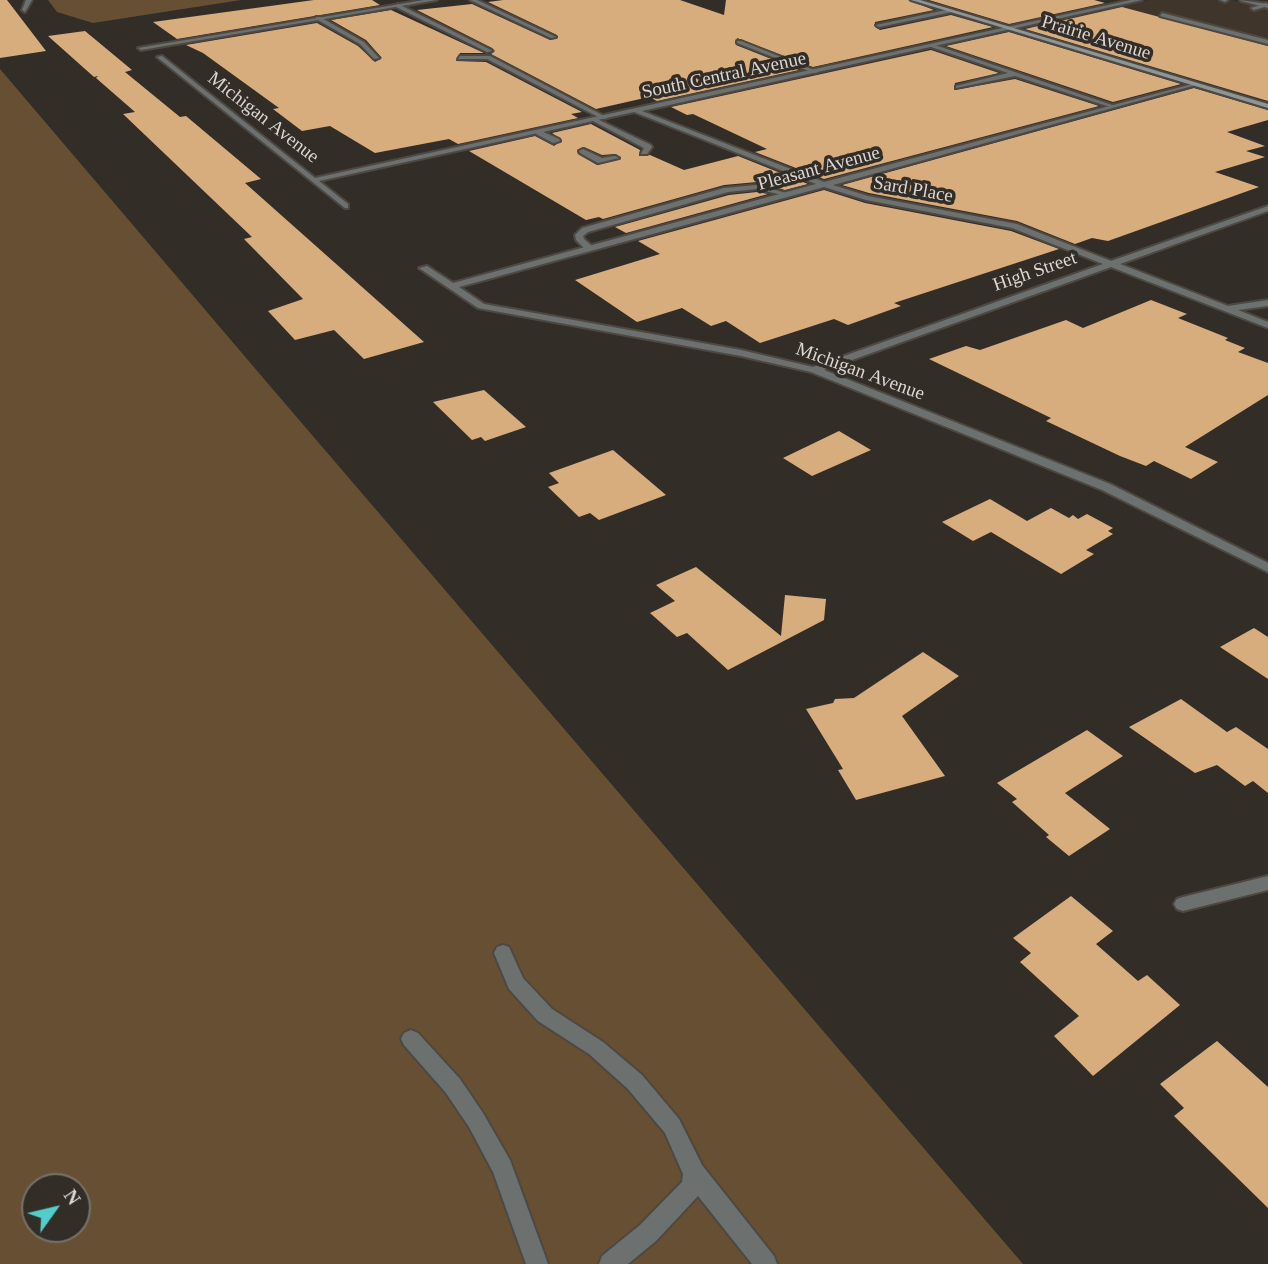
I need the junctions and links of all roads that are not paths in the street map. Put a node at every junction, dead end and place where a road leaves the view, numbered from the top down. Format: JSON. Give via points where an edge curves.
{"nodes":[{"id":1,"x":29,"y":0,"type":"edge"},
{"id":2,"x":435,"y":0,"type":"edge"},
{"id":3,"x":473,"y":0,"type":"edge"},
{"id":4,"x":914,"y":0,"type":"edge"},
{"id":5,"x":1139,"y":0,"type":"edge"},
{"id":6,"x":1243,"y":0,"type":"edge"},
{"id":7,"x":398,"y":6,"type":"junction"},
{"id":8,"x":1267,"y":6,"type":"edge"},
{"id":9,"x":1254,"y":8,"type":"dead end"},
{"id":10,"x":26,"y":10,"type":"dead end"},
{"id":11,"x":950,"y":11,"type":"junction"},
{"id":12,"x":1168,"y":13,"type":"dead end"},
{"id":13,"x":318,"y":18,"type":"junction"},
{"id":14,"x":879,"y":25,"type":"dead end"},
{"id":15,"x":1008,"y":28,"type":"junction"},
{"id":16,"x":553,"y":37,"type":"dead end"},
{"id":17,"x":739,"y":41,"type":"dead end"},
{"id":18,"x":1268,"y":42,"type":"edge"},
{"id":19,"x":933,"y":46,"type":"junction"},
{"id":20,"x":141,"y":48,"type":"dead end"},
{"id":21,"x":489,"y":51,"type":"dead end"},
{"id":22,"x":160,"y":57,"type":"dead end"},
{"id":23,"x":376,"y":58,"type":"dead end"},
{"id":24,"x":460,"y":58,"type":"dead end"},
{"id":25,"x":816,"y":72,"type":"junction"},
{"id":26,"x":1015,"y":74,"type":"junction"},
{"id":27,"x":1194,"y":84,"type":"junction"},
{"id":28,"x":958,"y":88,"type":"dead end"},
{"id":29,"x":1112,"y":106,"type":"junction"},
{"id":30,"x":1268,"y":106,"type":"edge"},
{"id":31,"x":636,"y":111,"type":"junction"},
{"id":32,"x":604,"y":118,"type":"junction"},
{"id":33,"x":595,"y":120,"type":"junction"},
{"id":34,"x":552,"y":129,"type":"junction"},
{"id":35,"x":539,"y":132,"type":"junction"},
{"id":36,"x":569,"y":138,"type":"dead end"},
{"id":37,"x":556,"y":141,"type":"dead end"},
{"id":38,"x":572,"y":150,"type":"dead end"},
{"id":39,"x":644,"y":152,"type":"dead end"},
{"id":40,"x":615,"y":158,"type":"dead end"},
{"id":41,"x":315,"y":180,"type":"junction"},
{"id":42,"x":822,"y":184,"type":"junction"},
{"id":43,"x":786,"y":194,"type":"junction"},
{"id":44,"x":345,"y":206,"type":"dead end"},
{"id":45,"x":1268,"y":208,"type":"edge"},
{"id":46,"x":589,"y":248,"type":"junction"},
{"id":47,"x":1108,"y":264,"type":"junction"},
{"id":48,"x":424,"y":268,"type":"dead end"},
{"id":49,"x":452,"y":286,"type":"junction"},
{"id":50,"x":1268,"y":303,"type":"edge"},
{"id":51,"x":1230,"y":309,"type":"junction"},
{"id":52,"x":1268,"y":325,"type":"edge"},
{"id":53,"x":814,"y":370,"type":"junction"},
{"id":54,"x":1268,"y":568,"type":"edge"},
{"id":55,"x":1268,"y":883,"type":"edge"},
{"id":56,"x":1183,"y":904,"type":"dead end"},
{"id":57,"x":503,"y":953,"type":"dead end"},
{"id":58,"x":411,"y":1039,"type":"dead end"},
{"id":59,"x":694,"y":1172,"type":"junction"},
{"id":60,"x":537,"y":1264,"type":"edge"},
{"id":61,"x":610,"y":1264,"type":"edge"},
{"id":62,"x":766,"y":1264,"type":"edge"}],
"edges":[{"from":1,"to":10,"type":"street"},
{"from":2,"to":7,"type":"street"},
{"from":3,"to":16,"type":"street"},
{"from":4,"to":11,"type":"main road","name":"Prairie Avenue"},
{"from":5,"to":15,"type":"street","name":"South Central Avenue"},
{"from":6,"to":8,"type":"street"},
{"from":7,"to":13,"type":"street"},
{"from":7,"to":21,"type":"street"},
{"from":8,"to":9,"type":"street"},
{"from":11,"to":14,"type":"street"},
{"from":11,"to":15,"type":"main road","name":"Prairie Avenue"},
{"from":12,"to":18,"type":"street","via":[[1162,15]]},
{"from":13,"to":20,"type":"street"},
{"from":13,"to":23,"type":"street","via":[[362,43]]},
{"from":15,"to":19,"type":"street","name":"South Central Avenue"},
{"from":15,"to":27,"type":"main road","name":"Prairie Avenue"},
{"from":17,"to":25,"type":"street"},
{"from":19,"to":25,"type":"street","name":"South Central Avenue"},
{"from":19,"to":26,"type":"street"},
{"from":22,"to":41,"type":"street","name":"Michigan Avenue"},
{"from":24,"to":32,"type":"street","via":[[488,57]]},
{"from":25,"to":31,"type":"street","name":"South Central Avenue"},
{"from":26,"to":28,"type":"street"},
{"from":26,"to":29,"type":"street"},
{"from":27,"to":29,"type":"street","name":"Pleasant Avenue"},
{"from":27,"to":30,"type":"main road","name":"Prairie Avenue"},
{"from":29,"to":42,"type":"street","name":"Pleasant Avenue"},
{"from":31,"to":32,"type":"street","name":"South Central Avenue"},
{"from":31,"to":42,"type":"street","name":"Sard Place"},
{"from":32,"to":33,"type":"street","name":"South Central Avenue"},
{"from":33,"to":34,"type":"street","name":"South Central Avenue"},
{"from":33,"to":39,"type":"street","via":[[648,147]]},
{"from":34,"to":35,"type":"street","name":"South Central Avenue"},
{"from":34,"to":36,"type":"street"},
{"from":35,"to":37,"type":"street"},
{"from":35,"to":41,"type":"street","name":"South Central Avenue"},
{"from":38,"to":40,"type":"street","via":[[583,149],[601,160]]},
{"from":41,"to":44,"type":"street","name":"Michigan Avenue"},
{"from":42,"to":43,"type":"street","name":"Pleasant Avenue"},
{"from":42,"to":47,"type":"street","name":"Sard Place","via":[[866,198],[1014,226]]},
{"from":43,"to":46,"type":"street","name":"Pleasant Avenue"},
{"from":43,"to":46,"type":"street","via":[[757,187],[727,190],[585,230],[579,235]]},
{"from":45,"to":47,"type":"street","name":"High Street"},
{"from":46,"to":49,"type":"street","name":"Pleasant Avenue"},
{"from":47,"to":51,"type":"street","name":"Sard Place"},
{"from":47,"to":53,"type":"street","name":"High Street"},
{"from":48,"to":49,"type":"street","name":"Michigan Avenue"},
{"from":49,"to":53,"type":"street","name":"Michigan Avenue","via":[[481,306]]},
{"from":50,"to":51,"type":"street"},
{"from":51,"to":52,"type":"street","name":"Sard Place"},
{"from":53,"to":54,"type":"street","name":"Michigan Avenue","via":[[1106,487]]},
{"from":55,"to":56,"type":"street"},
{"from":57,"to":59,"type":"street","via":[[516,983],[545,1015],[596,1048],[635,1082],[672,1126]]},
{"from":58,"to":60,"type":"street","via":[[476,1120],[502,1167]]},
{"from":59,"to":61,"type":"street","via":[[692,1186],[648,1233]]},
{"from":59,"to":62,"type":"street"}]}
